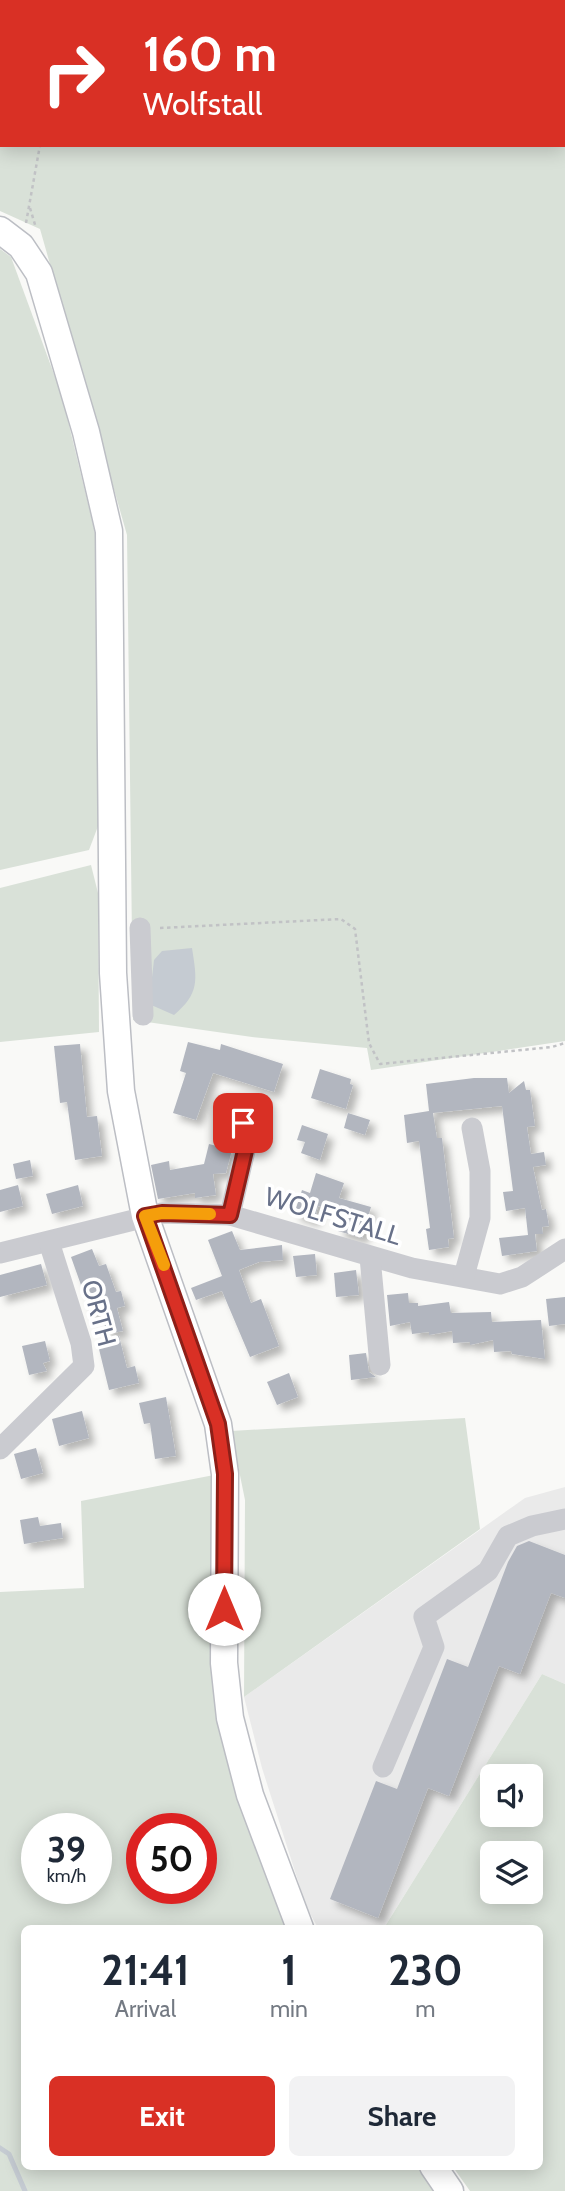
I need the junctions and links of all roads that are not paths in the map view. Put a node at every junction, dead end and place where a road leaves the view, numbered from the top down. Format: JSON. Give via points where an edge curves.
{"nodes":[{"id":1,"x":10,"y":238,"type":"edge"},
{"id":2,"x":113,"y":926,"type":"junction"},
{"id":3,"x":143,"y":1015,"type":"dead end"},
{"id":4,"x":247,"y":1106,"type":"dead end"},
{"id":5,"x":472,"y":1128,"type":"dead end"},
{"id":6,"x":230,"y":1215,"type":"junction"},
{"id":7,"x":145,"y":1216,"type":"junction"},
{"id":8,"x":48,"y":1242,"type":"junction"},
{"id":9,"x":565,"y":1249,"type":"edge"},
{"id":10,"x":0,"y":1253,"type":"edge"},
{"id":11,"x":370,"y":1257,"type":"junction"},
{"id":12,"x":464,"y":1276,"type":"junction"},
{"id":13,"x":380,"y":1365,"type":"dead end"},
{"id":14,"x":0,"y":1450,"type":"edge"},
{"id":15,"x":565,"y":1519,"type":"edge"},
{"id":16,"x":383,"y":1767,"type":"dead end"},
{"id":17,"x":299,"y":1925,"type":"edge"},
{"id":18,"x":436,"y":2170,"type":"edge"},
{"id":19,"x":450,"y":2191,"type":"edge"}],
"edges":[{"from":1,"to":2,"type":"main road","via":[[39,273],[86,432],[109,531]]},
{"from":2,"to":3,"type":"street","via":[[150,928]]},
{"from":2,"to":7,"type":"main road","via":[[114,1024],[121,1091]]},
{"from":4,"to":6,"type":"street","via":[[243,1123],[247,1142]]},
{"from":5,"to":12,"type":"street","via":[[480,1171],[480,1218]]},
{"from":6,"to":7,"type":"street","name":"WOLFSTALL"},
{"from":6,"to":11,"type":"street","name":"WOLFSTALL"},
{"from":7,"to":8,"type":"street"},
{"from":7,"to":17,"type":"main road","via":[[218,1424],[225,1474],[224,1663],[230,1718],[246,1782]]},
{"from":8,"to":10,"type":"street"},
{"from":8,"to":14,"type":"street","name":"ORTH","via":[[81,1343],[83,1366]]},
{"from":9,"to":12,"type":"street","name":"WOLFSTALL","via":[[522,1277],[500,1284]]},
{"from":11,"to":12,"type":"street","name":"WOLFSTALL"},
{"from":11,"to":13,"type":"street"},
{"from":15,"to":16,"type":"street","via":[[508,1536],[488,1572],[424,1617],[434,1647]]},
{"from":18,"to":19,"type":"main road"}]}
